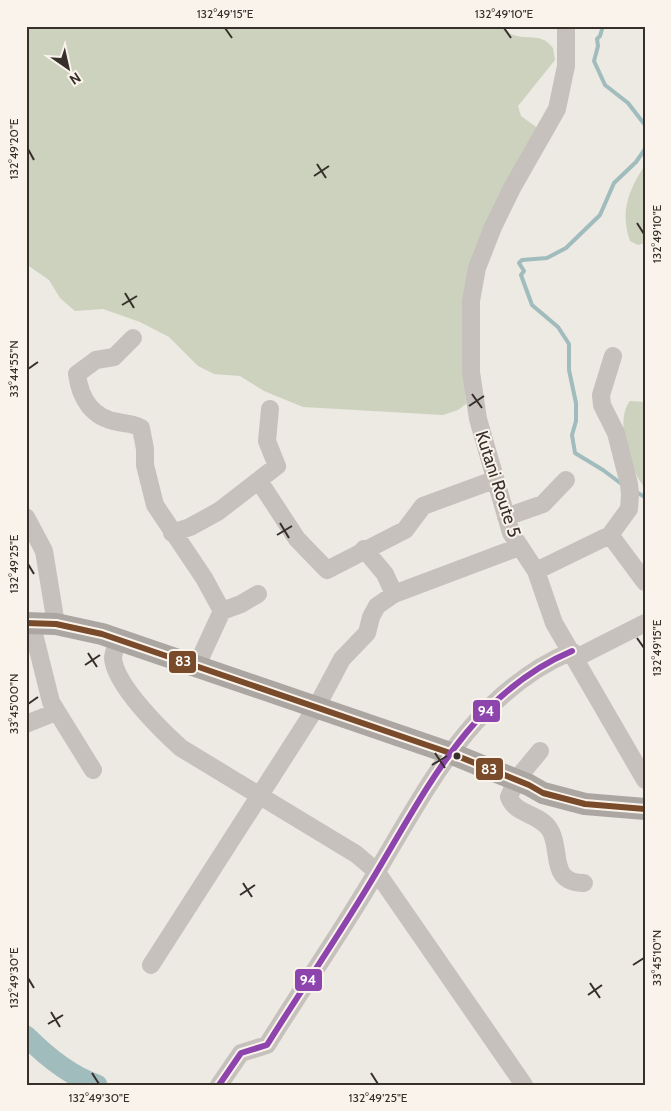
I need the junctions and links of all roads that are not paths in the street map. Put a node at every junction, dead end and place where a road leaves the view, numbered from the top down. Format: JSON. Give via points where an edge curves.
{"nodes":[{"id":1,"x":566,"y":26,"type":"edge"},
{"id":2,"x":133,"y":338,"type":"dead end"},
{"id":3,"x":613,"y":356,"type":"dead end"},
{"id":4,"x":270,"y":409,"type":"dead end"},
{"id":5,"x":494,"y":480,"type":"junction"},
{"id":6,"x":566,"y":480,"type":"dead end"},
{"id":7,"x":258,"y":481,"type":"junction"},
{"id":8,"x":26,"y":517,"type":"edge"},
{"id":9,"x":506,"y":517,"type":"junction"},
{"id":10,"x":172,"y":533,"type":"junction"},
{"id":11,"x":610,"y":535,"type":"junction"},
{"id":12,"x":519,"y":547,"type":"junction"},
{"id":13,"x":364,"y":550,"type":"junction"},
{"id":14,"x":536,"y":572,"type":"junction"},
{"id":15,"x":645,"y":582,"type":"edge"},
{"id":16,"x":258,"y":594,"type":"dead end"},
{"id":17,"x":394,"y":594,"type":"junction"},
{"id":18,"x":222,"y":611,"type":"junction"},
{"id":19,"x":28,"y":622,"type":"edge"},
{"id":20,"x":645,"y":623,"type":"edge"},
{"id":21,"x":56,"y":624,"type":"junction"},
{"id":22,"x":118,"y":640,"type":"junction"},
{"id":23,"x":574,"y":654,"type":"junction"},
{"id":24,"x":197,"y":666,"type":"junction"},
{"id":25,"x":316,"y":706,"type":"junction"},
{"id":26,"x":56,"y":712,"type":"junction"},
{"id":27,"x":26,"y":724,"type":"edge"},
{"id":28,"x":540,"y":751,"type":"dead end"},
{"id":29,"x":450,"y":753,"type":"junction"},
{"id":30,"x":93,"y":770,"type":"dead end"},
{"id":31,"x":516,"y":780,"type":"junction"},
{"id":32,"x":645,"y":780,"type":"edge"},
{"id":33,"x":260,"y":794,"type":"junction"},
{"id":34,"x":645,"y":808,"type":"edge"},
{"id":35,"x":376,"y":871,"type":"junction"},
{"id":36,"x":584,"y":883,"type":"dead end"},
{"id":37,"x":151,"y":965,"type":"dead end"},
{"id":38,"x":220,"y":1085,"type":"edge"},
{"id":39,"x":524,"y":1085,"type":"edge"}],
"edges":[{"from":1,"to":5,"type":"street","name":"Kutani Route 5","via":[[566,66],[557,109],[493,227],[477,268],[471,301],[471,372],[478,419]]},
{"from":2,"to":10,"type":"street","via":[[114,358],[89,364],[77,374],[77,379],[89,408],[116,422],[141,428],[149,485],[159,514]]},
{"from":3,"to":11,"type":"street","via":[[601,395],[616,433],[629,489],[629,509]]},
{"from":4,"to":7,"type":"street","via":[[267,441],[277,466]]},
{"from":5,"to":9,"type":"street","name":"Kutani Route 5"},
{"from":5,"to":13,"type":"street","via":[[423,506],[405,530]]},
{"from":6,"to":9,"type":"street","via":[[543,504]]},
{"from":7,"to":10,"type":"street","via":[[219,511]]},
{"from":7,"to":13,"type":"street","via":[[297,539],[327,570]]},
{"from":8,"to":21,"type":"street","via":[[44,551]]},
{"from":9,"to":12,"type":"street","name":"Kutani Route 5"},
{"from":10,"to":18,"type":"street","via":[[204,578]]},
{"from":11,"to":14,"type":"street"},
{"from":11,"to":15,"type":"street"},
{"from":12,"to":14,"type":"street","name":"Kutani Route 5"},
{"from":12,"to":17,"type":"street"},
{"from":13,"to":17,"type":"street","via":[[385,574]]},
{"from":14,"to":23,"type":"street","name":"Kutani Route 5","via":[[554,623]]},
{"from":16,"to":18,"type":"street"},
{"from":17,"to":25,"type":"street","via":[[377,606],[367,633],[342,659]]},
{"from":18,"to":24,"type":"street"},
{"from":19,"to":21,"type":"main road"},
{"from":19,"to":26,"type":"street"},
{"from":20,"to":23,"type":"street"},
{"from":21,"to":22,"type":"main road"},
{"from":22,"to":24,"type":"main road"},
{"from":22,"to":33,"type":"street","via":[[113,657],[116,669],[157,727],[180,748]]},
{"from":23,"to":29,"type":"street","via":[[554,658],[513,686],[489,707]]},
{"from":23,"to":32,"type":"street","name":"Kutani Route 5"},
{"from":24,"to":25,"type":"main road"},
{"from":25,"to":29,"type":"main road"},
{"from":25,"to":33,"type":"street"},
{"from":26,"to":27,"type":"street"},
{"from":26,"to":30,"type":"street"},
{"from":28,"to":31,"type":"street"},
{"from":29,"to":31,"type":"main road"},
{"from":29,"to":35,"type":"street"},
{"from":31,"to":34,"type":"main road","via":[[543,793],[585,804]]},
{"from":31,"to":36,"type":"street","via":[[509,796],[511,802],[515,808],[533,815],[549,828],[559,869],[567,879]]},
{"from":33,"to":35,"type":"street","via":[[356,854]]},
{"from":33,"to":37,"type":"street"},
{"from":35,"to":38,"type":"street","via":[[267,1045],[241,1052]]},
{"from":35,"to":39,"type":"street"}]}
